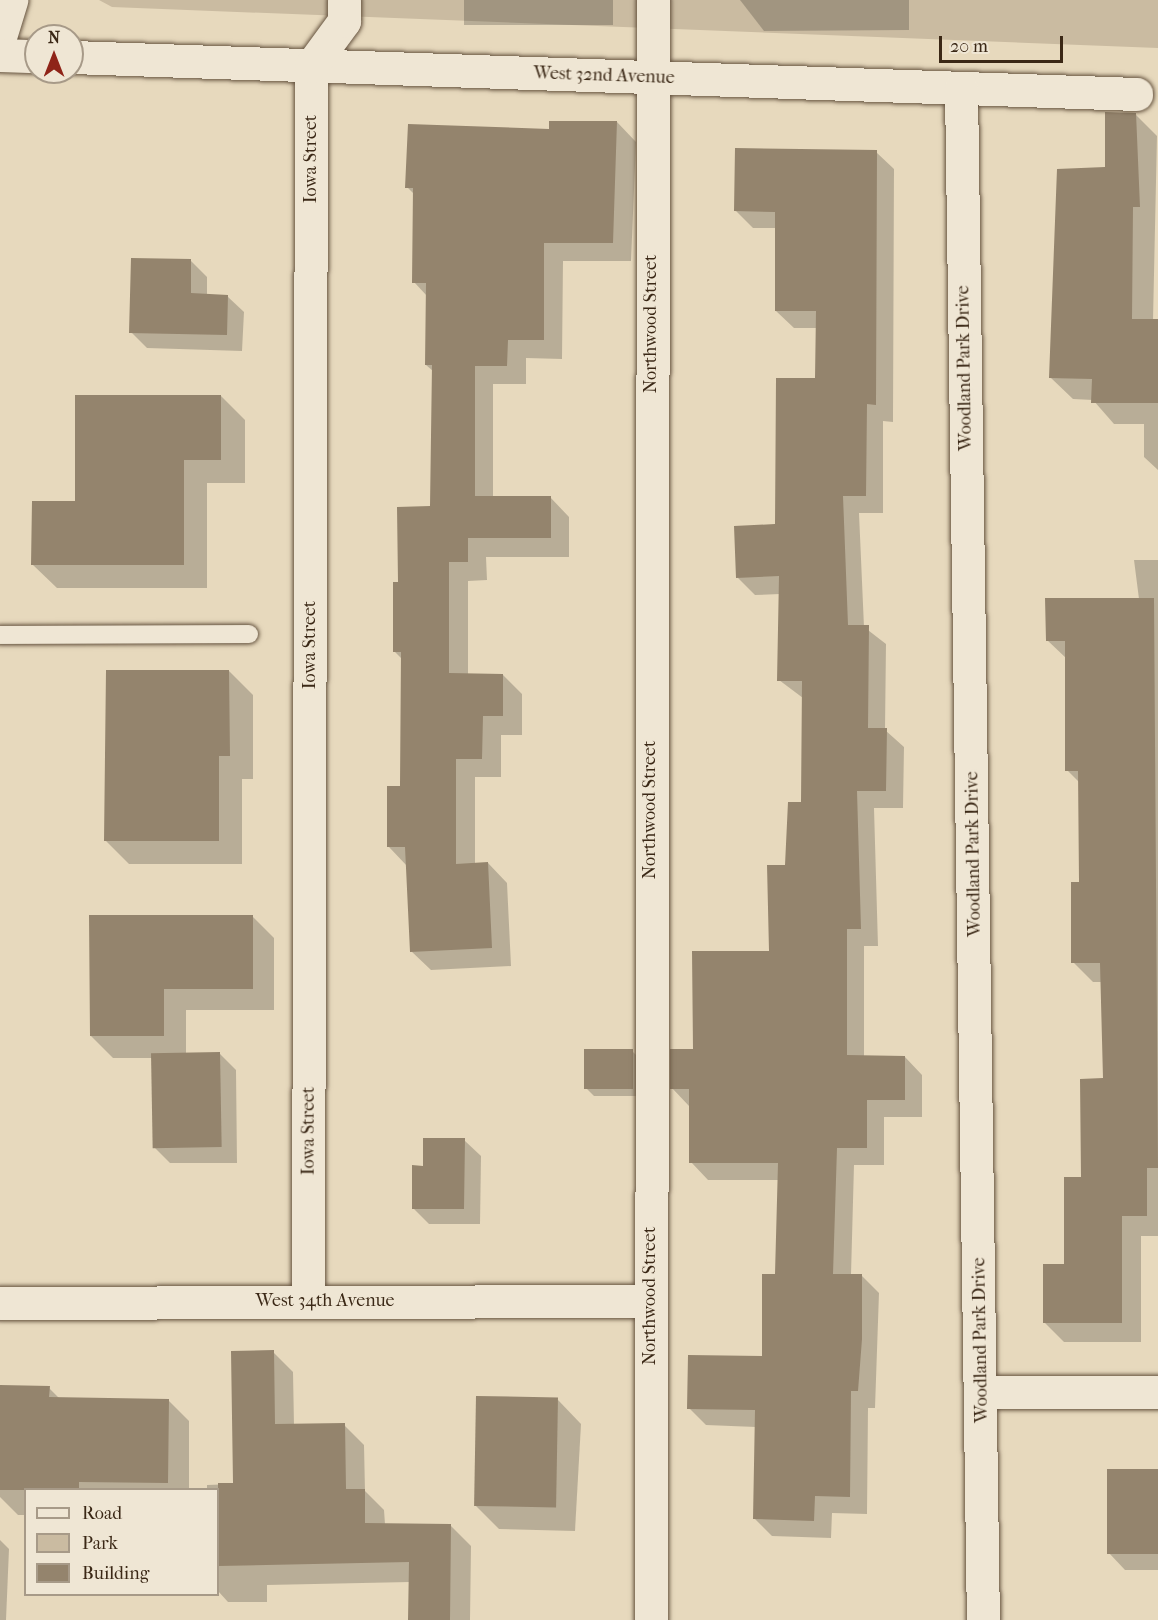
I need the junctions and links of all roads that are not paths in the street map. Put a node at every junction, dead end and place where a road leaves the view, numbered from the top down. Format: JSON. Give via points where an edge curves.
{"nodes":[{"id":1,"x":11,"y":0,"type":"edge"},
{"id":2,"x":344,"y":0,"type":"edge"},
{"id":3,"x":653,"y":0,"type":"edge"},
{"id":4,"x":0,"y":37,"type":"edge"},
{"id":5,"x":0,"y":55,"type":"edge"},
{"id":6,"x":24,"y":56,"type":"edge"},
{"id":7,"x":84,"y":57,"type":"edge"},
{"id":8,"x":311,"y":66,"type":"junction"},
{"id":9,"x":651,"y":77,"type":"junction"},
{"id":10,"x":961,"y":88,"type":"junction"},
{"id":11,"x":1136,"y":94,"type":"dead end"},
{"id":12,"x":249,"y":634,"type":"dead end"},
{"id":13,"x":0,"y":635,"type":"edge"},
{"id":14,"x":308,"y":1301,"type":"junction"},
{"id":15,"x":650,"y":1301,"type":"junction"},
{"id":16,"x":0,"y":1303,"type":"edge"},
{"id":17,"x":983,"y":1392,"type":"junction"},
{"id":18,"x":1158,"y":1392,"type":"edge"},
{"id":19,"x":651,"y":1620,"type":"edge"},
{"id":20,"x":983,"y":1620,"type":"edge"}],
"edges":[{"from":1,"to":4,"type":"street"},
{"from":2,"to":8,"type":"street","via":[[344,21]]},
{"from":3,"to":9,"type":"street","name":"Northwood Street"},
{"from":5,"to":6,"type":"street"},
{"from":7,"to":8,"type":"street","name":"West 32nd Avenue"},
{"from":8,"to":9,"type":"street","name":"West 32nd Avenue"},
{"from":8,"to":14,"type":"street","name":"Iowa Street"},
{"from":9,"to":10,"type":"street","name":"West 32nd Avenue"},
{"from":9,"to":15,"type":"street","name":"Northwood Street"},
{"from":10,"to":11,"type":"street","name":"West 32nd Avenue"},
{"from":10,"to":17,"type":"street","name":"Woodland Park Drive"},
{"from":12,"to":13,"type":"lane"},
{"from":14,"to":15,"type":"street","name":"West 34th Avenue"},
{"from":14,"to":16,"type":"street","name":"West 34th Avenue"},
{"from":15,"to":19,"type":"street","name":"Northwood Street"},
{"from":17,"to":18,"type":"street"},
{"from":17,"to":20,"type":"street","name":"Woodland Park Drive"}]}
